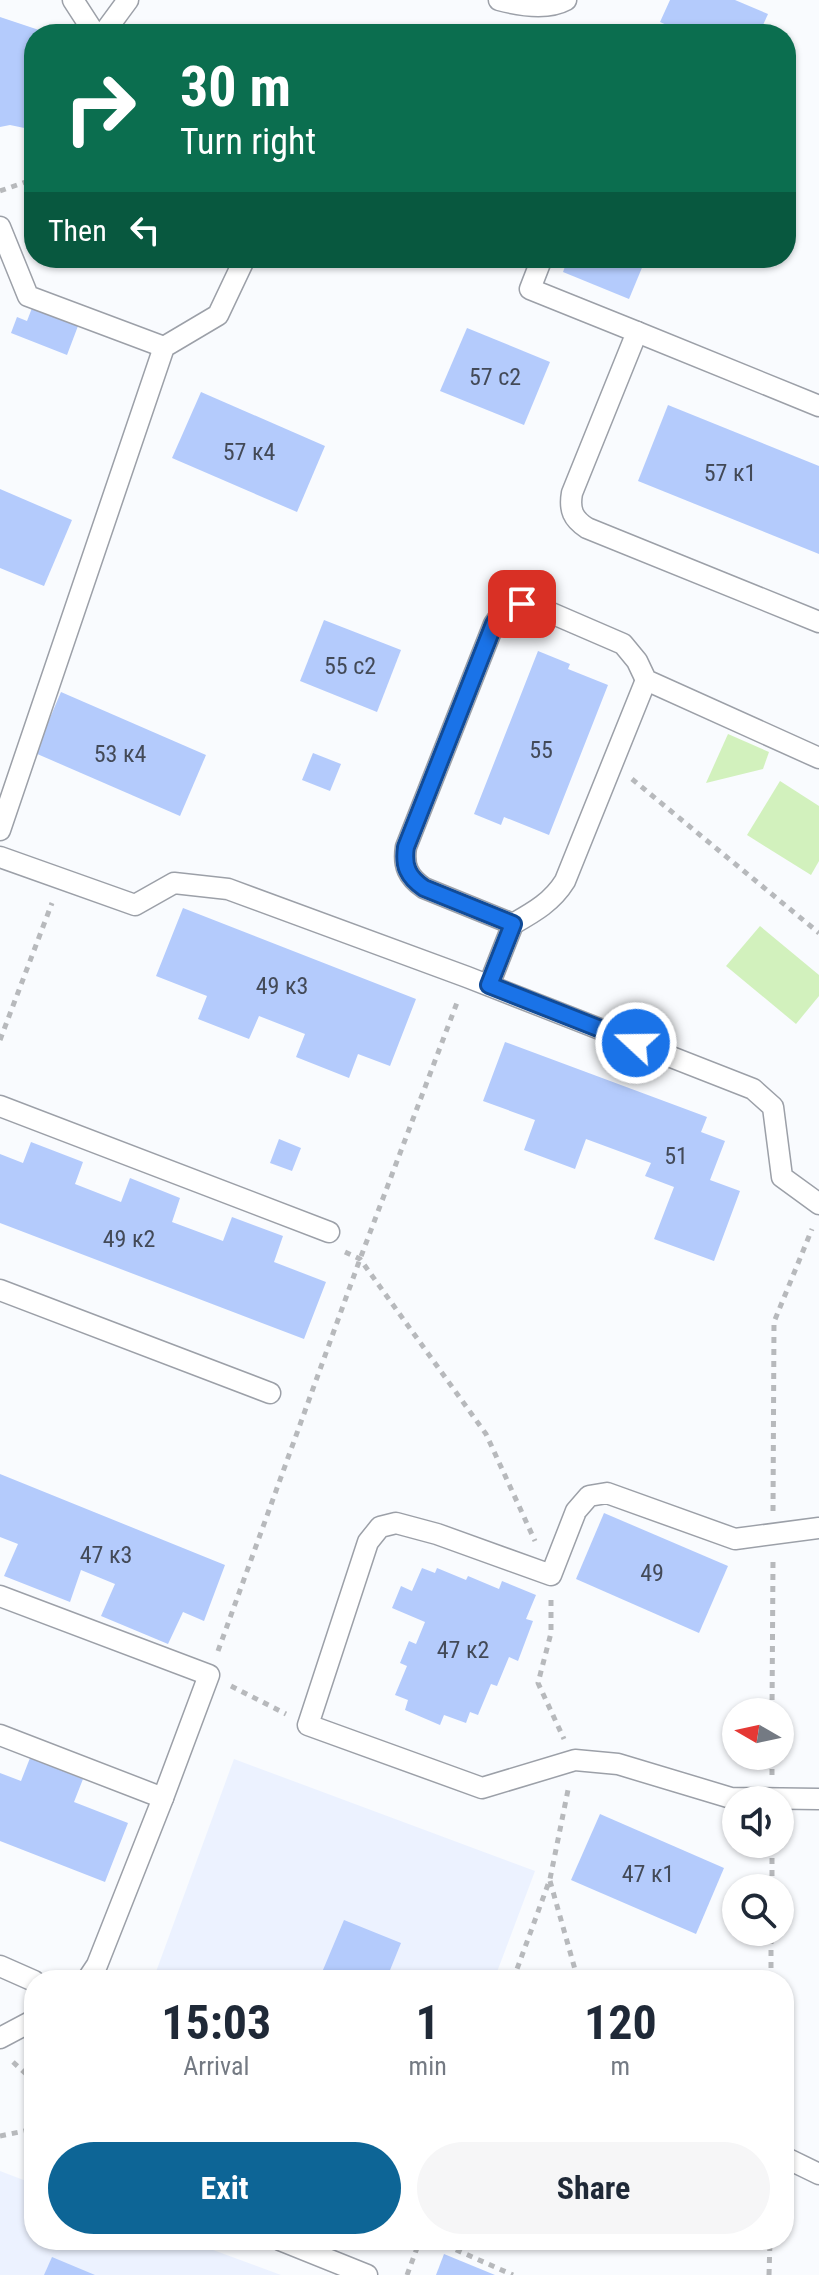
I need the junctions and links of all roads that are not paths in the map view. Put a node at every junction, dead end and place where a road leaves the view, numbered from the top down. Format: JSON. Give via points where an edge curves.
{"nodes":[{"id":1,"x":73,"y":0,"type":"edge"},
{"id":2,"x":128,"y":0,"type":"edge"},
{"id":3,"x":499,"y":0,"type":"edge"},
{"id":4,"x":566,"y":0,"type":"edge"},
{"id":5,"x":89,"y":24,"type":"edge"},
{"id":6,"x":110,"y":24,"type":"edge"},
{"id":7,"x":0,"y":227,"type":"edge"},
{"id":8,"x":240,"y":268,"type":"edge"},
{"id":9,"x":538,"y":268,"type":"edge"},
{"id":10,"x":637,"y":332,"type":"junction"},
{"id":11,"x":164,"y":347,"type":"junction"},
{"id":12,"x":819,"y":406,"type":"edge"},
{"id":13,"x":819,"y":622,"type":"edge"},
{"id":14,"x":646,"y":680,"type":"junction"},
{"id":15,"x":819,"y":758,"type":"edge"},
{"id":16,"x":0,"y":830,"type":"edge"},
{"id":17,"x":0,"y":857,"type":"edge"},
{"id":18,"x":513,"y":924,"type":"junction"},
{"id":19,"x":489,"y":985,"type":"junction"},
{"id":20,"x":0,"y":1106,"type":"edge"},
{"id":21,"x":819,"y":1204,"type":"edge"},
{"id":22,"x":329,"y":1232,"type":"road end"},
{"id":23,"x":0,"y":1290,"type":"edge"},
{"id":24,"x":270,"y":1393,"type":"dead end"},
{"id":25,"x":819,"y":1528,"type":"edge"},
{"id":26,"x":0,"y":1596,"type":"edge"},
{"id":27,"x":0,"y":1735,"type":"edge"},
{"id":28,"x":163,"y":1798,"type":"junction"},
{"id":29,"x":819,"y":1799,"type":"edge"},
{"id":30,"x":0,"y":1966,"type":"edge"},
{"id":31,"x":94,"y":1970,"type":"edge"},
{"id":32,"x":24,"y":1977,"type":"edge"},
{"id":33,"x":24,"y":2025,"type":"edge"},
{"id":34,"x":0,"y":2038,"type":"edge"},
{"id":35,"x":794,"y":2162,"type":"edge"},
{"id":36,"x":819,"y":2174,"type":"edge"},
{"id":37,"x":305,"y":2250,"type":"edge"},
{"id":38,"x":367,"y":2275,"type":"edge"}],
"edges":[{"from":1,"to":5,"type":"lane"},
{"from":2,"to":6,"type":"lane"},
{"from":3,"to":4,"type":"lane","via":[[558,5]]},
{"from":7,"to":11,"type":"lane","via":[[28,296]]},
{"from":8,"to":11,"type":"lane","via":[[218,315]]},
{"from":9,"to":10,"type":"lane","via":[[530,289]]},
{"from":10,"to":12,"type":"lane"},
{"from":10,"to":13,"type":"lane","via":[[572,493],[572,514],[587,528]]},
{"from":11,"to":16,"type":"lane"},
{"from":14,"to":15,"type":"lane"},
{"from":14,"to":18,"type":"lane","via":[[560,888]]},
{"from":14,"to":18,"type":"lane","via":[[623,644],[535,606],[510,607],[494,624],[404,859],[413,881],[424,888]]},
{"from":17,"to":19,"type":"lane","via":[[135,905],[174,883],[228,889]]},
{"from":18,"to":19,"type":"lane"},
{"from":19,"to":21,"type":"lane","via":[[753,1089],[773,1107],[782,1177]]},
{"from":20,"to":22,"type":"lane"},
{"from":23,"to":24,"type":"lane"},
{"from":25,"to":29,"type":"lane","via":[[735,1539],[607,1493],[589,1496],[576,1511],[551,1575],[437,1534],[396,1523],[380,1527],[368,1542],[308,1725],[482,1788],[575,1760],[618,1764],[731,1798]]},
{"from":26,"to":28,"type":"lane","via":[[209,1675]]},
{"from":27,"to":28,"type":"lane"},
{"from":28,"to":31,"type":"lane"},
{"from":30,"to":32,"type":"lane"},
{"from":33,"to":34,"type":"lane"},
{"from":35,"to":36,"type":"lane"},
{"from":37,"to":38,"type":"lane"}]}
